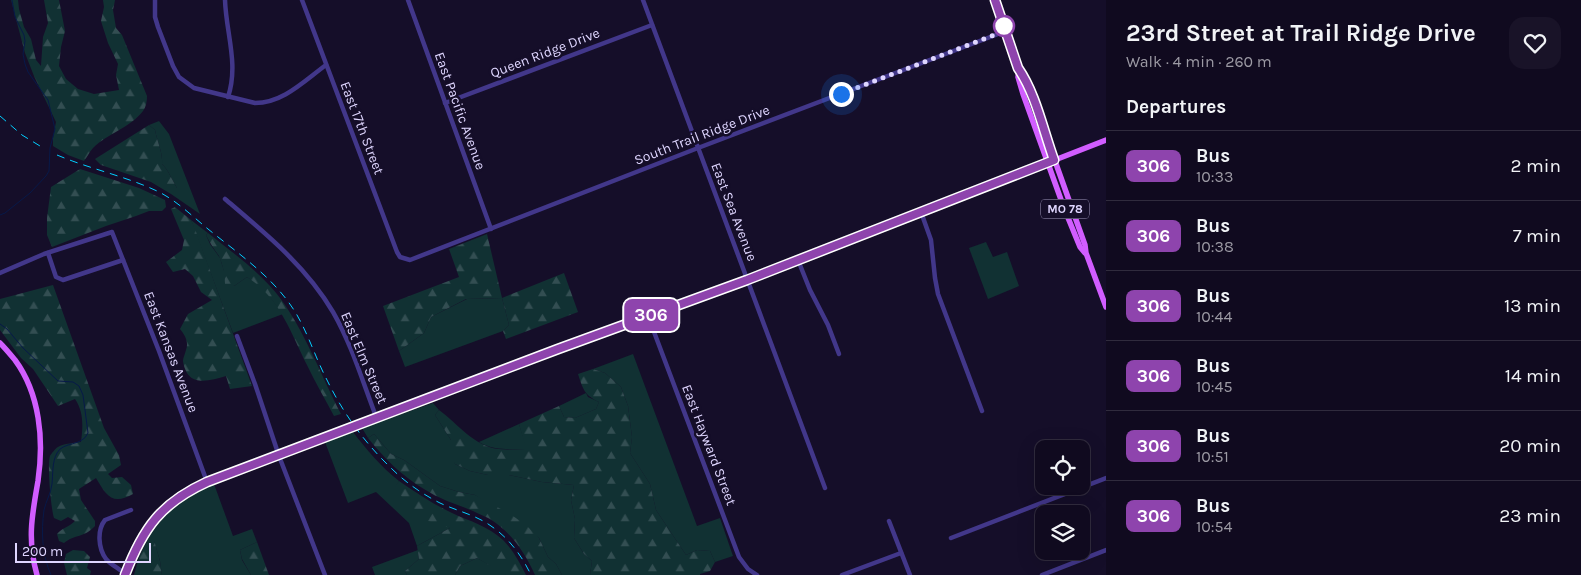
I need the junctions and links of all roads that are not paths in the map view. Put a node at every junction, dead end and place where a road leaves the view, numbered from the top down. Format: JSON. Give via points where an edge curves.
{"nodes":[{"id":1,"x":155,"y":0,"type":"edge"},
{"id":2,"x":225,"y":0,"type":"edge"},
{"id":3,"x":302,"y":0,"type":"edge"},
{"id":4,"x":408,"y":0,"type":"edge"},
{"id":5,"x":643,"y":0,"type":"edge"},
{"id":6,"x":995,"y":0,"type":"edge"},
{"id":7,"x":652,"y":25,"type":"junction"},
{"id":8,"x":1006,"y":31,"type":"junction"},
{"id":9,"x":326,"y":65,"type":"junction"},
{"id":10,"x":1018,"y":68,"type":"junction"},
{"id":11,"x":228,"y":97,"type":"junction"},
{"id":12,"x":445,"y":103,"type":"junction"},
{"id":13,"x":1106,"y":140,"type":"edge"},
{"id":14,"x":698,"y":148,"type":"junction"},
{"id":15,"x":1054,"y":160,"type":"junction"},
{"id":16,"x":1048,"y":162,"type":"junction"},
{"id":17,"x":225,"y":199,"type":"dead end"},
{"id":18,"x":921,"y":212,"type":"junction"},
{"id":19,"x":491,"y":229,"type":"junction"},
{"id":20,"x":48,"y":253,"type":"junction"},
{"id":21,"x":1086,"y":253,"type":"junction"},
{"id":22,"x":123,"y":260,"type":"junction"},
{"id":23,"x":406,"y":260,"type":"joint"},
{"id":24,"x":798,"y":260,"type":"junction"},
{"id":25,"x":0,"y":272,"type":"edge"},
{"id":26,"x":747,"y":280,"type":"junction"},
{"id":27,"x":1106,"y":307,"type":"edge"},
{"id":28,"x":648,"y":316,"type":"junction"},
{"id":29,"x":237,"y":336,"type":"dead end"},
{"id":30,"x":0,"y":343,"type":"edge"},
{"id":31,"x":839,"y":354,"type":"dead end"},
{"id":32,"x":982,"y":411,"type":"dead end"},
{"id":33,"x":377,"y":419,"type":"junction"},
{"id":34,"x":279,"y":456,"type":"junction"},
{"id":35,"x":1106,"y":478,"type":"edge"},
{"id":36,"x":207,"y":482,"type":"junction"},
{"id":37,"x":825,"y":488,"type":"dead end"},
{"id":38,"x":131,"y":510,"type":"dead end"},
{"id":39,"x":889,"y":521,"type":"dead end"},
{"id":40,"x":951,"y":538,"type":"dead end"},
{"id":41,"x":1106,"y":550,"type":"edge"},
{"id":42,"x":901,"y":553,"type":"junction"},
{"id":43,"x":125,"y":574,"type":"edge"},
{"id":44,"x":37,"y":575,"type":"edge"},
{"id":45,"x":325,"y":575,"type":"edge"},
{"id":46,"x":757,"y":575,"type":"edge"},
{"id":47,"x":842,"y":575,"type":"edge"},
{"id":48,"x":910,"y":575,"type":"edge"},
{"id":49,"x":1042,"y":575,"type":"edge"}],
"edges":[{"from":1,"to":11,"type":"street","via":[[158,27],[182,80],[194,88]]},
{"from":2,"to":11,"type":"street","via":[[233,67]]},
{"from":3,"to":9,"type":"street","name":"East 17th Street"},
{"from":4,"to":12,"type":"street","name":"East Pacific Avenue"},
{"from":5,"to":7,"type":"street","name":"East Sea Avenue"},
{"from":6,"to":8,"type":"main road","number":"MO 78"},
{"from":7,"to":12,"type":"street","name":"Queen Ridge Drive"},
{"from":7,"to":14,"type":"street","name":"East Sea Avenue"},
{"from":8,"to":10,"type":"main road","number":"MO 78"},
{"from":8,"to":14,"type":"street","name":"South Trail Ridge Drive"},
{"from":9,"to":11,"type":"street","via":[[285,96],[273,101],[255,103]]},
{"from":9,"to":23,"type":"street","name":"East 17th Street","via":[[397,252]]},
{"from":10,"to":15,"type":"main road","number":"MO 78","via":[[1030,91]]},
{"from":10,"to":16,"type":"main road","number":"MO 78","via":[[1023,94]]},
{"from":12,"to":19,"type":"street","name":"East Pacific Avenue"},
{"from":13,"to":15,"type":"main road"},
{"from":14,"to":19,"type":"street","name":"South Trail Ridge Drive"},
{"from":14,"to":26,"type":"street","name":"East Sea Avenue"},
{"from":15,"to":16,"type":"main road"},
{"from":15,"to":21,"type":"main road","number":"MO 78"},
{"from":16,"to":18,"type":"main road"},
{"from":16,"to":21,"type":"main road","number":"MO 78","via":[[1080,247]]},
{"from":17,"to":33,"type":"street","name":"East Elm Street","via":[[279,245],[317,287],[345,335]]},
{"from":18,"to":24,"type":"main road"},
{"from":18,"to":32,"type":"street","via":[[931,240],[938,294]]},
{"from":19,"to":23,"type":"street","name":"South Trail Ridge Drive"},
{"from":20,"to":22,"type":"street","via":[[56,276],[63,280]]},
{"from":20,"to":22,"type":"street","name":"East Kansas Avenue","via":[[110,231]]},
{"from":20,"to":25,"type":"street"},
{"from":21,"to":27,"type":"main road","number":"MO 78"},
{"from":22,"to":36,"type":"street","name":"East Kansas Avenue"},
{"from":24,"to":26,"type":"main road"},
{"from":24,"to":31,"type":"street"},
{"from":26,"to":28,"type":"main road"},
{"from":26,"to":37,"type":"street","name":"East Sea Avenue"},
{"from":28,"to":33,"type":"main road"},
{"from":28,"to":46,"type":"street","name":"East Hayward Street","via":[[739,557]]},
{"from":29,"to":34,"type":"street"},
{"from":30,"to":44,"type":"main road","via":[[25,376],[38,414],[40,454],[31,526]]},
{"from":33,"to":34,"type":"main road"},
{"from":34,"to":36,"type":"main road"},
{"from":34,"to":45,"type":"street"},
{"from":35,"to":40,"type":"street"},
{"from":36,"to":43,"type":"main road","via":[[179,497],[154,520]]},
{"from":38,"to":43,"type":"street","via":[[105,520],[100,531],[106,558]]},
{"from":39,"to":42,"type":"street"},
{"from":41,"to":49,"type":"street"},
{"from":42,"to":47,"type":"street"},
{"from":42,"to":48,"type":"street"}]}
